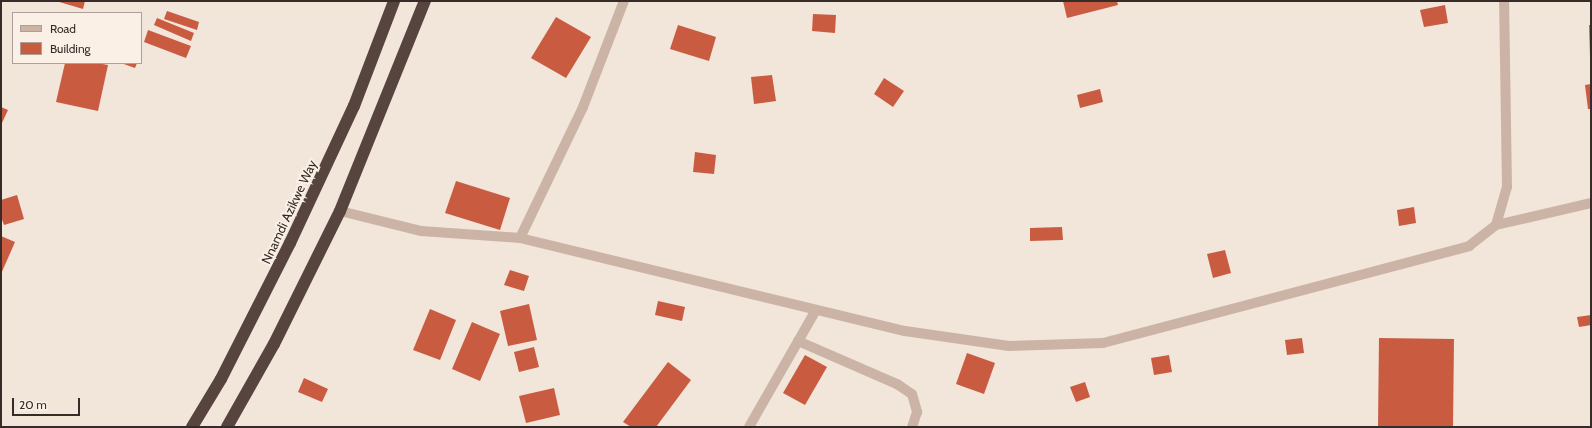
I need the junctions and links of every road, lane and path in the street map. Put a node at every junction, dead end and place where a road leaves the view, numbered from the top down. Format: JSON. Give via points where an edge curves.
{"nodes":[{"id":1,"x":394,"y":1,"type":"edge"},
{"id":2,"x":425,"y":1,"type":"edge"},
{"id":3,"x":624,"y":1,"type":"edge"},
{"id":4,"x":1504,"y":1,"type":"edge"},
{"id":5,"x":1591,"y":203,"type":"edge"},
{"id":6,"x":340,"y":211,"type":"junction"},
{"id":7,"x":1496,"y":225,"type":"junction"},
{"id":8,"x":520,"y":238,"type":"junction"},
{"id":9,"x":816,"y":310,"type":"junction"},
{"id":10,"x":798,"y":341,"type":"junction"},
{"id":11,"x":192,"y":427,"type":"edge"},
{"id":12,"x":227,"y":427,"type":"edge"},
{"id":13,"x":749,"y":427,"type":"edge"},
{"id":14,"x":912,"y":427,"type":"edge"}],
"edges":[{"from":1,"to":11,"type":"highway","name":"Nnamdi Azikwe Way","via":[[354,106],[290,243],[221,379]]},
{"from":2,"to":6,"type":"highway"},
{"from":3,"to":8,"type":"street","via":[[582,107]]},
{"from":4,"to":7,"type":"street","via":[[1507,187]]},
{"from":5,"to":7,"type":"street"},
{"from":6,"to":8,"type":"street","via":[[421,231]]},
{"from":6,"to":12,"type":"highway","via":[[274,344]]},
{"from":7,"to":9,"type":"street","via":[[1469,246],[1103,343],[1009,346],[905,331]]},
{"from":8,"to":9,"type":"street"},
{"from":9,"to":10,"type":"street"},
{"from":10,"to":13,"type":"street"},
{"from":10,"to":14,"type":"street","via":[[897,384],[912,394],[917,412]]}]}
